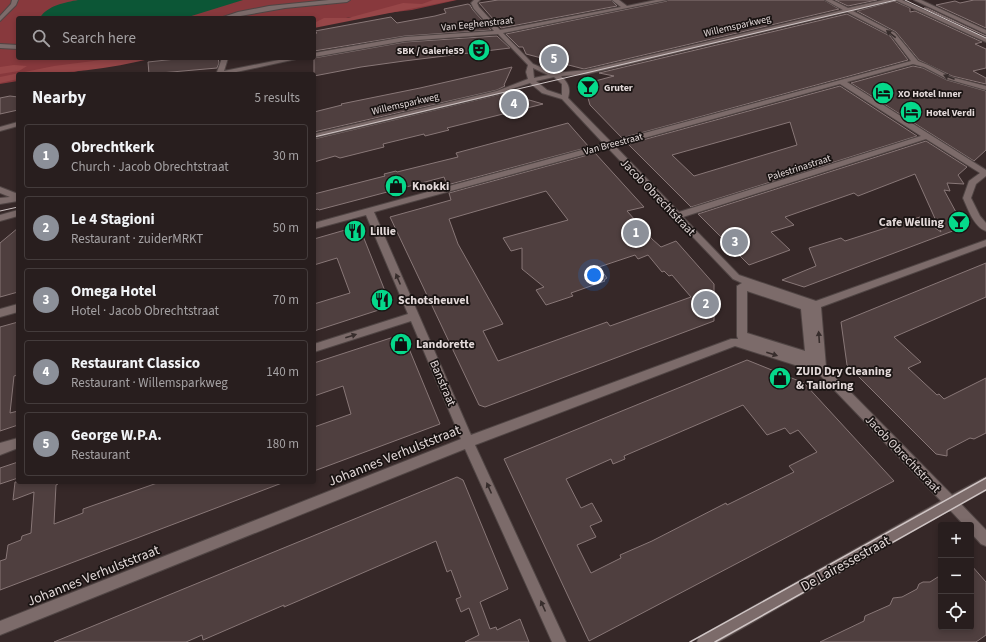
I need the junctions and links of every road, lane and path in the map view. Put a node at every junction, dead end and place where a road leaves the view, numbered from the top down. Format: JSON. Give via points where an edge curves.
{"nodes":[{"id":1,"x":15,"y":0,"type":"edge"},
{"id":2,"x":347,"y":0,"type":"edge"},
{"id":3,"x":615,"y":0,"type":"edge"},
{"id":4,"x":664,"y":0,"type":"edge"},
{"id":5,"x":828,"y":0,"type":"edge"},
{"id":6,"x":891,"y":0,"type":"edge"},
{"id":7,"x":898,"y":0,"type":"edge"},
{"id":8,"x":907,"y":0,"type":"edge"},
{"id":9,"x":913,"y":0,"type":"edge"},
{"id":10,"x":918,"y":0,"type":"edge"},
{"id":11,"x":475,"y":2,"type":"edge"},
{"id":12,"x":625,"y":7,"type":"junction"},
{"id":13,"x":926,"y":9,"type":"junction"},
{"id":14,"x":249,"y":10,"type":"junction"},
{"id":15,"x":848,"y":10,"type":"junction"},
{"id":16,"x":230,"y":16,"type":"edge"},
{"id":17,"x":248,"y":16,"type":"edge"},
{"id":18,"x":259,"y":16,"type":"edge"},
{"id":19,"x":0,"y":19,"type":"edge"},
{"id":20,"x":498,"y":32,"type":"junction"},
{"id":21,"x":986,"y":32,"type":"edge"},
{"id":22,"x":986,"y":36,"type":"edge"},
{"id":23,"x":986,"y":40,"type":"edge"},
{"id":24,"x":0,"y":46,"type":"edge"},
{"id":25,"x":16,"y":47,"type":"edge"},
{"id":26,"x":316,"y":54,"type":"edge"},
{"id":27,"x":224,"y":60,"type":"edge"},
{"id":28,"x":288,"y":60,"type":"edge"},
{"id":29,"x":913,"y":62,"type":"junction"},
{"id":30,"x":531,"y":65,"type":"junction"},
{"id":31,"x":220,"y":72,"type":"edge"},
{"id":32,"x":229,"y":72,"type":"edge"},
{"id":33,"x":587,"y":72,"type":"junction"},
{"id":34,"x":558,"y":75,"type":"junction"},
{"id":35,"x":563,"y":81,"type":"junction"},
{"id":36,"x":842,"y":82,"type":"junction"},
{"id":37,"x":534,"y":84,"type":"junction"},
{"id":38,"x":986,"y":88,"type":"edge"},
{"id":39,"x":564,"y":98,"type":"junction"},
{"id":40,"x":16,"y":125,"type":"edge"},
{"id":41,"x":0,"y":129,"type":"edge"},
{"id":42,"x":316,"y":136,"type":"edge"},
{"id":43,"x":928,"y":136,"type":"junction"},
{"id":44,"x":608,"y":145,"type":"junction"},
{"id":45,"x":986,"y":172,"type":"edge"},
{"id":46,"x":0,"y":190,"type":"edge"},
{"id":47,"x":16,"y":197,"type":"edge"},
{"id":48,"x":16,"y":198,"type":"edge"},
{"id":49,"x":0,"y":201,"type":"edge"},
{"id":50,"x":369,"y":211,"type":"junction"},
{"id":51,"x":16,"y":214,"type":"edge"},
{"id":52,"x":676,"y":216,"type":"junction"},
{"id":53,"x":0,"y":218,"type":"edge"},
{"id":54,"x":0,"y":225,"type":"edge"},
{"id":55,"x":316,"y":225,"type":"edge"},
{"id":56,"x":986,"y":228,"type":"edge"},
{"id":57,"x":986,"y":243,"type":"edge"},
{"id":58,"x":736,"y":277,"type":"junction"},
{"id":59,"x":742,"y":286,"type":"joint"},
{"id":60,"x":816,"y":305,"type":"junction"},
{"id":61,"x":16,"y":309,"type":"edge"},
{"id":62,"x":0,"y":313,"type":"edge"},
{"id":63,"x":414,"y":316,"type":"junction"},
{"id":64,"x":735,"y":342,"type":"junction"},
{"id":65,"x":316,"y":347,"type":"edge"},
{"id":66,"x":821,"y":369,"type":"junction"},
{"id":67,"x":468,"y":442,"type":"junction"},
{"id":68,"x":16,"y":444,"type":"edge"},
{"id":69,"x":0,"y":449,"type":"edge"},
{"id":70,"x":986,"y":484,"type":"edge"},
{"id":71,"x":951,"y":504,"type":"junction"},
{"id":72,"x":986,"y":539,"type":"edge"},
{"id":73,"x":0,"y":628,"type":"edge"},
{"id":74,"x":559,"y":642,"type":"edge"},
{"id":75,"x":704,"y":642,"type":"edge"}],
"edges":[{"from":1,"to":19,"type":"street"},
{"from":2,"to":14,"type":"street"},
{"from":3,"to":12,"type":"street"},
{"from":4,"to":12,"type":"street","name":"Van Eeghenstraat"},
{"from":5,"to":15,"type":"street"},
{"from":6,"to":15,"type":"street","name":"Willemsparkweg"},
{"from":7,"to":23,"type":"street"},
{"from":8,"to":13,"type":"street"},
{"from":9,"to":10,"type":"street"},
{"from":10,"to":13,"type":"street"},
{"from":10,"to":21,"type":"street"},
{"from":11,"to":20,"type":"street","via":[[476,8]]},
{"from":12,"to":20,"type":"street","name":"Van Eeghenstraat"},
{"from":13,"to":22,"type":"street"},
{"from":14,"to":16,"type":"street"},
{"from":14,"to":17,"type":"street"},
{"from":14,"to":18,"type":"street","via":[[257,12]]},
{"from":29,"to":15,"type":"street","one_way":true,"via":[[893,34]]},
{"from":15,"to":33,"type":"street","name":"Willemsparkweg"},
{"from":20,"to":26,"type":"street","name":"Van Eeghenstraat","via":[[405,40]]},
{"from":20,"to":30,"type":"street"},
{"from":24,"to":25,"type":"street"},
{"from":27,"to":31,"type":"street"},
{"from":28,"to":32,"type":"street"},
{"from":29,"to":36,"type":"street","name":"Van Breestraat"},
{"from":38,"to":29,"type":"street","one_way":true,"via":[[949,78]]},
{"from":30,"to":34,"type":"street"},
{"from":30,"to":37,"type":"street","via":[[529,68]]},
{"from":33,"to":34,"type":"street","name":"Willemsparkweg"},
{"from":33,"to":35,"type":"street","name":"Willemsparkweg"},
{"from":34,"to":35,"type":"street"},
{"from":34,"to":37,"type":"street","name":"Willemsparkweg"},
{"from":35,"to":37,"type":"street","name":"Willemsparkweg"},
{"from":35,"to":39,"type":"street","via":[[566,93]]},
{"from":36,"to":43,"type":"street"},
{"from":36,"to":44,"type":"street","name":"Van Breestraat"},
{"from":37,"to":39,"type":"street","name":"Jacob Obrechtstraat","via":[[550,94]]},
{"from":37,"to":42,"type":"street","name":"Willemsparkweg"},
{"from":39,"to":44,"type":"street","name":"Jacob Obrechtstraat"},
{"from":40,"to":41,"type":"street"},
{"from":43,"to":45,"type":"street"},
{"from":43,"to":52,"type":"street","name":"Palestrinastraat"},
{"from":44,"to":50,"type":"street","name":"Van Breestraat"},
{"from":44,"to":52,"type":"street","name":"Jacob Obrechtstraat"},
{"from":45,"to":56,"type":"street","via":[[972,183],[967,198],[976,217]]},
{"from":46,"to":47,"type":"street"},
{"from":48,"to":49,"type":"street"},
{"from":50,"to":55,"type":"street","name":"Van Breestraat"},
{"from":63,"to":50,"type":"street","name":"Banstraat","one_way":true},
{"from":51,"to":53,"type":"street"},
{"from":51,"to":54,"type":"street"},
{"from":52,"to":58,"type":"street","name":"Jacob Obrechtstraat"},
{"from":57,"to":60,"type":"street"},
{"from":58,"to":60,"type":"street"},
{"from":58,"to":64,"type":"street"},
{"from":59,"to":59,"type":"street","via":[[742,336],[811,357],[806,307]]},
{"from":66,"to":60,"type":"street","one_way":true},
{"from":61,"to":62,"type":"street"},
{"from":65,"to":63,"type":"street","one_way":true},
{"from":63,"to":67,"type":"street","name":"Banstraat"},
{"from":64,"to":66,"type":"street","one_way":true},
{"from":64,"to":67,"type":"street","name":"Johannes Verhulststraat"},
{"from":66,"to":71,"type":"street","name":"Jacob Obrechtstraat"},
{"from":67,"to":73,"type":"street","name":"Johannes Verhulststraat"},
{"from":74,"to":67,"type":"street","name":"Banstraat","one_way":true},
{"from":68,"to":69,"type":"street"},
{"from":70,"to":71,"type":"street","name":"De Lairessestraat"},
{"from":71,"to":72,"type":"street","name":"Jacob Obrechtstraat"},
{"from":71,"to":75,"type":"street","name":"De Lairessestraat"}]}
